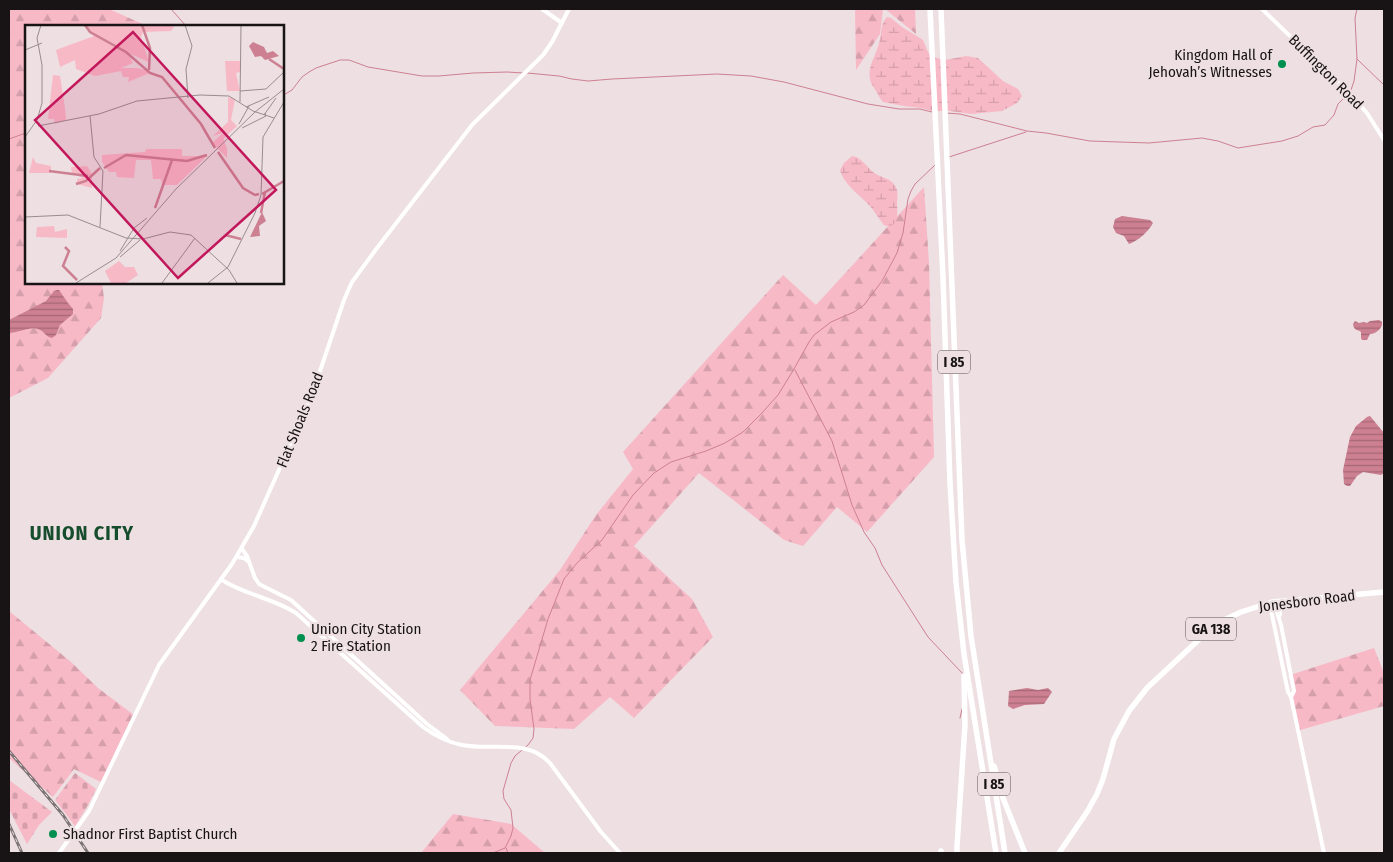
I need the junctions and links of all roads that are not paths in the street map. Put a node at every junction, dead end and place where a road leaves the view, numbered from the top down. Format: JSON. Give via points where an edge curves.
{"nodes":[{"id":1,"x":542,"y":9,"type":"edge"},
{"id":2,"x":569,"y":9,"type":"edge"},
{"id":3,"x":929,"y":9,"type":"edge"},
{"id":4,"x":941,"y":9,"type":"edge"},
{"id":5,"x":1262,"y":9,"type":"edge"},
{"id":6,"x":562,"y":23,"type":"junction"},
{"id":7,"x":1384,"y":140,"type":"edge"},
{"id":8,"x":242,"y":549,"type":"junction"},
{"id":9,"x":237,"y":557,"type":"junction"},
{"id":10,"x":250,"y":564,"type":"junction"},
{"id":11,"x":222,"y":580,"type":"junction"},
{"id":12,"x":1384,"y":592,"type":"edge"},
{"id":13,"x":1290,"y":600,"type":"junction"},
{"id":14,"x":1272,"y":602,"type":"junction"},
{"id":15,"x":1284,"y":642,"type":"junction"},
{"id":16,"x":964,"y":654,"type":"junction"},
{"id":17,"x":1291,"y":698,"type":"junction"},
{"id":18,"x":986,"y":737,"type":"junction"},
{"id":19,"x":453,"y":743,"type":"junction"},
{"id":20,"x":59,"y":853,"type":"edge"},
{"id":21,"x":620,"y":853,"type":"edge"},
{"id":22,"x":957,"y":853,"type":"edge"},
{"id":23,"x":996,"y":853,"type":"edge"},
{"id":24,"x":1005,"y":853,"type":"edge"},
{"id":25,"x":1025,"y":853,"type":"edge"},
{"id":26,"x":1059,"y":853,"type":"edge"},
{"id":27,"x":1324,"y":853,"type":"edge"}],
"edges":[{"from":1,"to":6,"type":"street"},
{"from":2,"to":6,"type":"street","name":"Flat Shoals Road"},
{"from":3,"to":16,"type":"highway","number":"I 85","via":[[950,483]]},
{"from":4,"to":18,"type":"highway","number":"I 85","via":[[962,540],[971,636]]},
{"from":5,"to":7,"type":"street","name":"Buffington Road","via":[[1352,96]]},
{"from":6,"to":8,"type":"street","name":"Flat Shoals Road","via":[[543,55],[472,125],[355,278],[344,300],[302,419]]},
{"from":8,"to":9,"type":"street","name":"Flat Shoals Road"},
{"from":8,"to":10,"type":"street"},
{"from":9,"to":10,"type":"street"},
{"from":9,"to":11,"type":"street","name":"Flat Shoals Road"},
{"from":10,"to":19,"type":"street","via":[[259,584],[291,600],[427,724]]},
{"from":11,"to":19,"type":"street","via":[[296,613],[423,727]]},
{"from":11,"to":20,"type":"street","name":"Flat Shoals Road","via":[[159,666],[89,811]]},
{"from":12,"to":13,"type":"highway","name":"Jonesboro Road","number":"GA 138"},
{"from":13,"to":14,"type":"highway","name":"Jonesboro Road","number":"GA 138"},
{"from":13,"to":15,"type":"street","via":[[1279,611]]},
{"from":14,"to":15,"type":"street"},
{"from":14,"to":17,"type":"street","via":[[1271,610]]},
{"from":14,"to":26,"type":"highway","name":"Jonesboro Road","number":"GA 138","via":[[1241,612],[1214,627],[1136,701],[1116,735],[1092,804]]},
{"from":15,"to":17,"type":"street","via":[[1294,691]]},
{"from":16,"to":22,"type":"highway","via":[[965,725]]},
{"from":16,"to":23,"type":"highway","number":"I 85"},
{"from":17,"to":27,"type":"street"},
{"from":18,"to":24,"type":"highway","number":"I 85"},
{"from":18,"to":25,"type":"highway","via":[[1003,798]]},
{"from":19,"to":21,"type":"street","via":[[524,748],[540,753]]}]}
